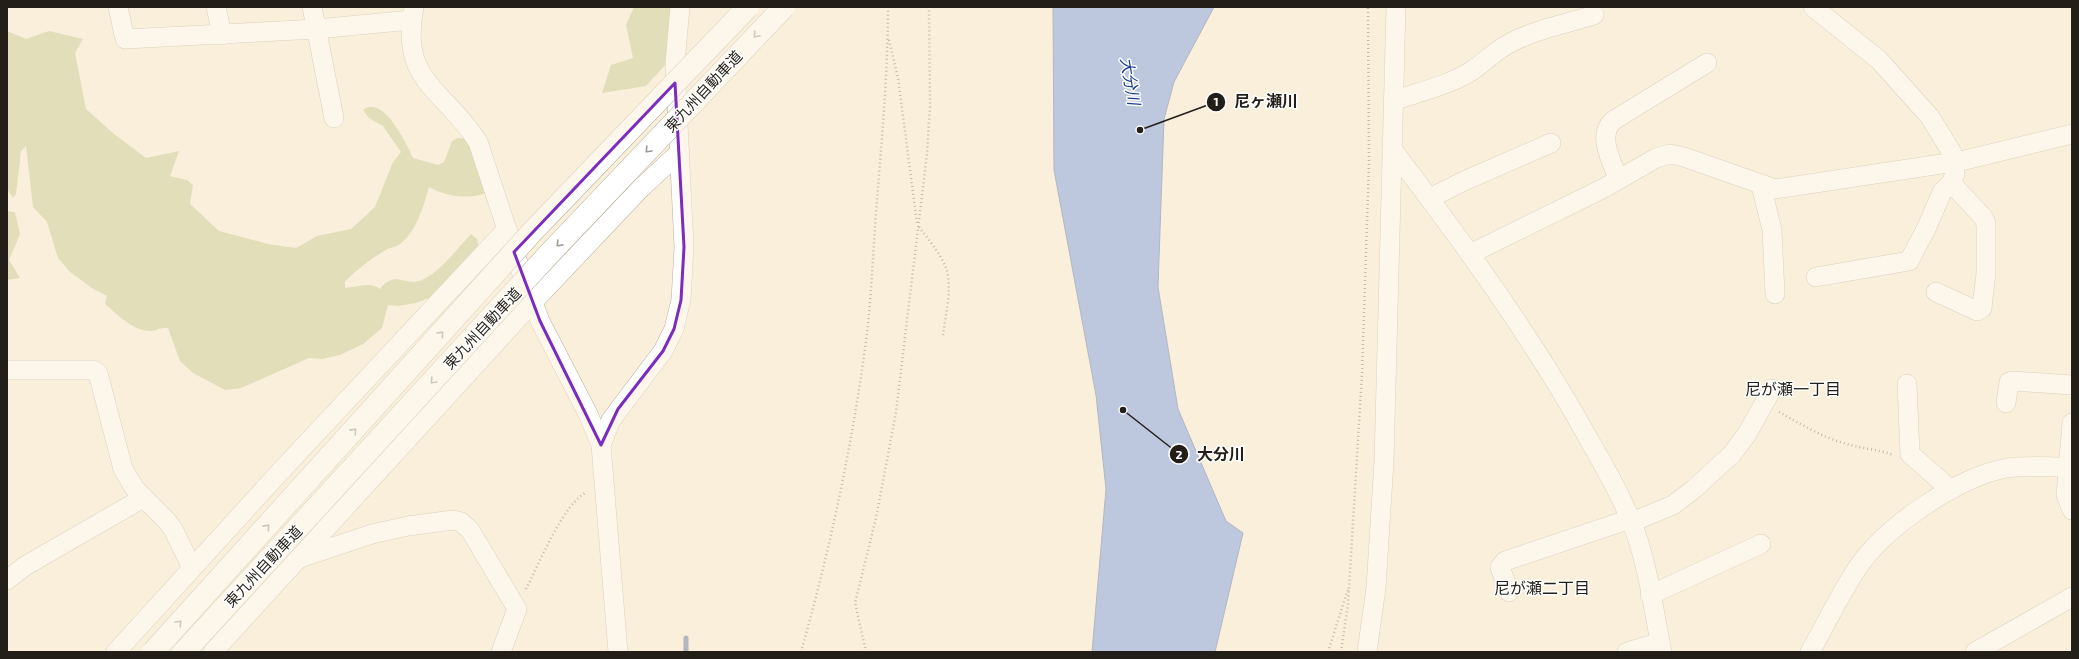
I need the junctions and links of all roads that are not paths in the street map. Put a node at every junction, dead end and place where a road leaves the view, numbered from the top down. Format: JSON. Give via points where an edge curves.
{"nodes":[{"id":1,"x":118,"y":7,"type":"edge"},
{"id":2,"x":216,"y":7,"type":"edge"},
{"id":3,"x":312,"y":7,"type":"edge"},
{"id":4,"x":680,"y":7,"type":"edge"},
{"id":5,"x":748,"y":7,"type":"edge"},
{"id":6,"x":784,"y":7,"type":"edge"},
{"id":7,"x":1396,"y":7,"type":"edge"},
{"id":8,"x":1813,"y":7,"type":"edge"},
{"id":9,"x":412,"y":14,"type":"edge"},
{"id":10,"x":1594,"y":15,"type":"dead end"},
{"id":11,"x":317,"y":29,"type":"junction"},
{"id":12,"x":222,"y":35,"type":"junction"},
{"id":13,"x":1707,"y":62,"type":"dead end"},
{"id":14,"x":1393,"y":101,"type":"junction"},
{"id":15,"x":334,"y":118,"type":"dead end"},
{"id":16,"x":2072,"y":134,"type":"edge"},
{"id":17,"x":1551,"y":143,"type":"dead end"},
{"id":18,"x":1392,"y":149,"type":"junction"},
{"id":19,"x":680,"y":152,"type":"junction"},
{"id":20,"x":1954,"y":162,"type":"junction"},
{"id":21,"x":1618,"y":179,"type":"junction"},
{"id":22,"x":1951,"y":183,"type":"junction"},
{"id":23,"x":1761,"y":185,"type":"junction"},
{"id":24,"x":1430,"y":198,"type":"junction"},
{"id":25,"x":507,"y":229,"type":"junction"},
{"id":26,"x":1470,"y":254,"type":"junction"},
{"id":27,"x":1816,"y":277,"type":"dead end"},
{"id":28,"x":1936,"y":292,"type":"dead end"},
{"id":29,"x":1775,"y":294,"type":"dead end"},
{"id":30,"x":532,"y":303,"type":"junction"},
{"id":31,"x":7,"y":370,"type":"edge"},
{"id":32,"x":1907,"y":384,"type":"dead end"},
{"id":33,"x":2072,"y":386,"type":"edge"},
{"id":34,"x":1768,"y":397,"type":"road end"},
{"id":35,"x":2006,"y":403,"type":"dead end"},
{"id":36,"x":2072,"y":435,"type":"edge"},
{"id":37,"x":601,"y":446,"type":"junction"},
{"id":38,"x":2068,"y":467,"type":"junction"},
{"id":39,"x":1951,"y":490,"type":"junction"},
{"id":40,"x":142,"y":498,"type":"junction"},
{"id":41,"x":2072,"y":510,"type":"edge"},
{"id":42,"x":1631,"y":521,"type":"junction"},
{"id":43,"x":1761,"y":544,"type":"dead end"},
{"id":44,"x":299,"y":558,"type":"junction"},
{"id":45,"x":192,"y":568,"type":"junction"},
{"id":46,"x":7,"y":580,"type":"edge"},
{"id":47,"x":1509,"y":592,"type":"dead end"},
{"id":48,"x":1650,"y":595,"type":"junction"},
{"id":49,"x":2072,"y":597,"type":"edge"},
{"id":50,"x":1661,"y":647,"type":"edge"},
{"id":51,"x":116,"y":652,"type":"edge"},
{"id":52,"x":153,"y":652,"type":"edge"},
{"id":53,"x":184,"y":652,"type":"edge"},
{"id":54,"x":213,"y":652,"type":"edge"},
{"id":55,"x":501,"y":652,"type":"edge"},
{"id":56,"x":618,"y":652,"type":"edge"},
{"id":57,"x":1367,"y":652,"type":"edge"},
{"id":58,"x":1627,"y":652,"type":"edge"},
{"id":59,"x":1810,"y":652,"type":"edge"},
{"id":60,"x":1975,"y":652,"type":"edge"}],
"edges":[{"from":1,"to":12,"type":"street","via":[[125,39]]},
{"from":2,"to":12,"type":"street"},
{"from":3,"to":11,"type":"street"},
{"from":4,"to":19,"type":"street","via":[[675,63]]},
{"from":52,"to":5,"type":"highway","name":"東九州自動車道","one_way":true,"bridge":true,"via":[[533,231]]},
{"from":6,"to":53,"type":"highway","name":"東九州自動車道","one_way":true,"bridge":true,"via":[[549,254]]},
{"from":7,"to":14,"type":"street"},
{"from":8,"to":20,"type":"street","via":[[1880,60],[1903,85],[1930,117],[1952,153]]},
{"from":9,"to":11,"type":"street"},
{"from":9,"to":25,"type":"street","via":[[411,43],[417,66],[428,84],[470,129],[478,142]]},
{"from":10,"to":14,"type":"street","via":[[1552,26],[1510,42],[1473,70],[1454,80]]},
{"from":11,"to":12,"type":"street"},
{"from":11,"to":15,"type":"street"},
{"from":13,"to":21,"type":"street","via":[[1614,120],[1606,128],[1607,148]]},
{"from":14,"to":18,"type":"street"},
{"from":16,"to":20,"type":"street"},
{"from":17,"to":24,"type":"street"},
{"from":18,"to":24,"type":"street"},
{"from":18,"to":57,"type":"street","via":[[1384,461],[1376,588]]},
{"from":19,"to":30,"type":"street","via":[[641,188]]},
{"from":19,"to":37,"type":"street","via":[[685,268],[678,316],[663,350],[611,420]]},
{"from":20,"to":22,"type":"street","via":[[1955,174]]},
{"from":20,"to":23,"type":"street","via":[[1786,188],[1775,189]]},
{"from":21,"to":23,"type":"street","via":[[1642,164],[1670,154]]},
{"from":21,"to":26,"type":"street"},
{"from":22,"to":27,"type":"street","via":[[1942,192],[1909,261]]},
{"from":22,"to":28,"type":"street","via":[[1986,223],[1986,288],[1982,308],[1977,311]]},
{"from":23,"to":29,"type":"street","via":[[1772,230]]},
{"from":24,"to":26,"type":"street"},
{"from":25,"to":30,"type":"street"},
{"from":25,"to":45,"type":"street"},
{"from":26,"to":42,"type":"street","via":[[1558,383],[1609,475]]},
{"from":30,"to":37,"type":"street","via":[[550,344],[588,414]]},
{"from":30,"to":44,"type":"street"},
{"from":31,"to":40,"type":"street","via":[[93,370],[98,373],[123,469],[134,490]]},
{"from":32,"to":39,"type":"street","via":[[1910,454]]},
{"from":33,"to":35,"type":"street","via":[[2012,381],[2009,382]]},
{"from":34,"to":42,"type":"street","via":[[1747,434],[1732,454],[1673,505]]},
{"from":36,"to":38,"type":"street"},
{"from":37,"to":56,"type":"street"},
{"from":38,"to":39,"type":"street","via":[[2008,468]]},
{"from":38,"to":41,"type":"street","via":[[2066,495]]},
{"from":39,"to":59,"type":"street","via":[[1911,514],[1871,550],[1843,591]]},
{"from":40,"to":45,"type":"street","via":[[173,529]]},
{"from":40,"to":46,"type":"street","via":[[25,566]]},
{"from":42,"to":47,"type":"street","via":[[1505,561],[1500,567]]},
{"from":42,"to":48,"type":"street","via":[[1641,550]]},
{"from":43,"to":48,"type":"street"},
{"from":44,"to":54,"type":"street"},
{"from":44,"to":55,"type":"street","via":[[380,532],[457,520],[470,530],[517,608]]},
{"from":45,"to":51,"type":"street"},
{"from":48,"to":50,"type":"street"},
{"from":49,"to":60,"type":"street"},
{"from":50,"to":58,"type":"street"}]}
